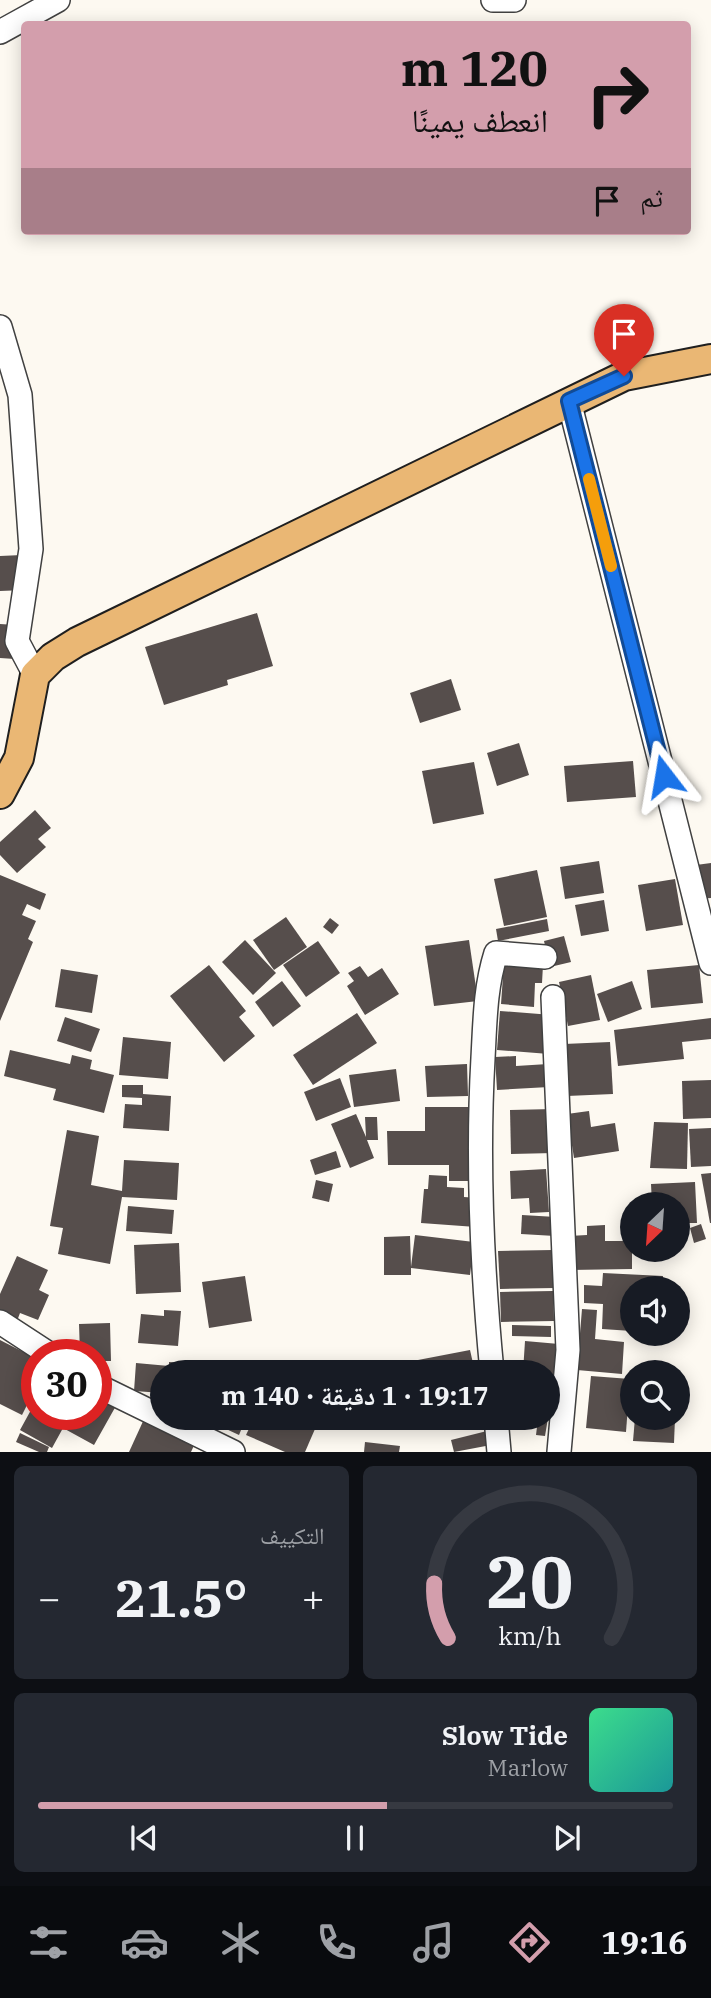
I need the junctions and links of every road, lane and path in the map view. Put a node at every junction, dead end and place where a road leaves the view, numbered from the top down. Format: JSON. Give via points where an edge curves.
{"nodes":[{"id":1,"x":58,"y":0,"type":"edge"},
{"id":2,"x":493,"y":0,"type":"edge"},
{"id":3,"x":513,"y":0,"type":"edge"},
{"id":4,"x":0,"y":32,"type":"edge"},
{"id":5,"x":0,"y":327,"type":"edge"},
{"id":6,"x":711,"y":359,"type":"edge"},
{"id":7,"x":569,"y":401,"type":"junction"},
{"id":8,"x":35,"y":676,"type":"junction"},
{"id":9,"x":0,"y":794,"type":"edge"},
{"id":10,"x":545,"y":957,"type":"dead end"},
{"id":11,"x":711,"y":963,"type":"edge"},
{"id":12,"x":553,"y":997,"type":"dead end"},
{"id":13,"x":0,"y":1322,"type":"edge"},
{"id":14,"x":26,"y":1339,"type":"edge"},
{"id":15,"x":491,"y":1360,"type":"edge"},
{"id":16,"x":112,"y":1396,"type":"edge"},
{"id":17,"x":497,"y":1430,"type":"edge"},
{"id":18,"x":222,"y":1450,"type":"edge"},
{"id":19,"x":499,"y":1452,"type":"edge"},
{"id":20,"x":559,"y":1452,"type":"edge"}],
"edges":[{"from":1,"to":4,"type":"street"},
{"from":2,"to":3,"type":"street"},
{"from":5,"to":8,"type":"street","via":[[20,395],[31,549],[17,641]]},
{"from":6,"to":7,"type":"main road","via":[[624,376]]},
{"from":7,"to":8,"type":"main road","via":[[78,642],[53,657]]},
{"from":7,"to":11,"type":"street"},
{"from":8,"to":9,"type":"main road","via":[[19,758]]},
{"from":10,"to":15,"type":"street","via":[[496,953],[487,981],[481,1092],[482,1262]]},
{"from":12,"to":20,"type":"street","via":[[568,1350]]},
{"from":13,"to":14,"type":"street"},
{"from":16,"to":18,"type":"street"},
{"from":17,"to":19,"type":"street"}]}
